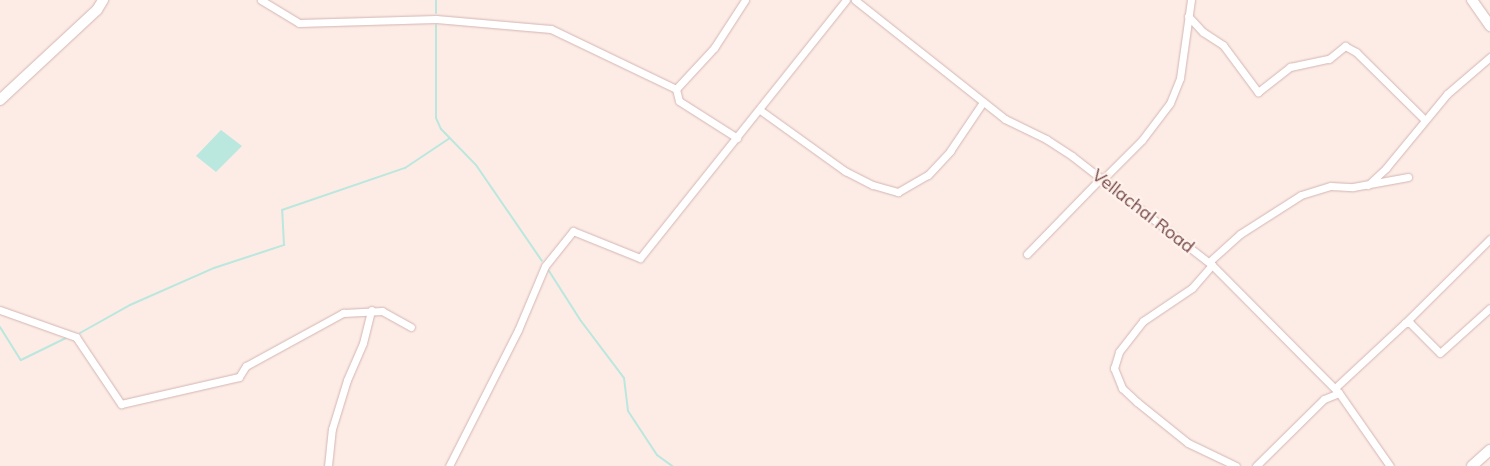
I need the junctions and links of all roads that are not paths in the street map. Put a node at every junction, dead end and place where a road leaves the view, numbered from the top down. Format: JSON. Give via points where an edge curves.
{"nodes":[{"id":1,"x":103,"y":0,"type":"edge"},
{"id":2,"x":261,"y":0,"type":"edge"},
{"id":3,"x":745,"y":0,"type":"edge"},
{"id":4,"x":846,"y":0,"type":"edge"},
{"id":5,"x":855,"y":0,"type":"edge"},
{"id":6,"x":1191,"y":0,"type":"edge"},
{"id":7,"x":1472,"y":0,"type":"edge"},
{"id":8,"x":1188,"y":16,"type":"junction"},
{"id":9,"x":1490,"y":26,"type":"edge"},
{"id":10,"x":1490,"y":57,"type":"edge"},
{"id":11,"x":676,"y":89,"type":"junction"},
{"id":12,"x":0,"y":100,"type":"edge"},
{"id":13,"x":983,"y":102,"type":"junction"},
{"id":14,"x":760,"y":110,"type":"junction"},
{"id":15,"x":1424,"y":119,"type":"junction"},
{"id":16,"x":737,"y":138,"type":"junction"},
{"id":17,"x":1408,"y":177,"type":"dead end"},
{"id":18,"x":1102,"y":178,"type":"junction"},
{"id":19,"x":1368,"y":185,"type":"junction"},
{"id":20,"x":1490,"y":239,"type":"edge"},
{"id":21,"x":1028,"y":254,"type":"dead end"},
{"id":22,"x":1210,"y":263,"type":"junction"},
{"id":23,"x":1490,"y":308,"type":"edge"},
{"id":24,"x":0,"y":310,"type":"edge"},
{"id":25,"x":371,"y":310,"type":"junction"},
{"id":26,"x":1405,"y":324,"type":"junction"},
{"id":27,"x":411,"y":328,"type":"dead end"},
{"id":28,"x":1337,"y":390,"type":"junction"},
{"id":29,"x":1490,"y":450,"type":"edge"},
{"id":30,"x":328,"y":466,"type":"edge"},
{"id":31,"x":449,"y":466,"type":"edge"},
{"id":32,"x":1236,"y":466,"type":"edge"},
{"id":33,"x":1256,"y":466,"type":"edge"},
{"id":34,"x":1390,"y":466,"type":"edge"},
{"id":35,"x":1472,"y":466,"type":"edge"}],
"edges":[{"from":1,"to":12,"type":"main road","via":[[97,10]]},
{"from":2,"to":11,"type":"street","via":[[299,23],[436,19],[551,29]]},
{"from":3,"to":11,"type":"street","via":[[714,48]]},
{"from":4,"to":14,"type":"street"},
{"from":5,"to":13,"type":"street","name":"Vellachal Road"},
{"from":6,"to":8,"type":"street"},
{"from":7,"to":9,"type":"main road"},
{"from":8,"to":15,"type":"street","via":[[1203,32],[1223,45],[1258,92],[1290,67],[1329,59],[1345,46],[1356,52]]},
{"from":8,"to":18,"type":"street","via":[[1180,78],[1170,104],[1142,140]]},
{"from":10,"to":15,"type":"street","via":[[1468,74]]},
{"from":11,"to":16,"type":"street","via":[[679,101]]},
{"from":13,"to":14,"type":"street","via":[[950,151],[928,175],[898,192],[845,172]]},
{"from":13,"to":18,"type":"street","name":"Vellachal Road","via":[[1005,119],[1046,139]]},
{"from":14,"to":16,"type":"street"},
{"from":15,"to":19,"type":"street","via":[[1386,168]]},
{"from":16,"to":31,"type":"street","via":[[640,258],[573,231],[545,266],[518,330]]},
{"from":17,"to":19,"type":"street"},
{"from":18,"to":21,"type":"street"},
{"from":18,"to":22,"type":"street","name":"Vellachal Road"},
{"from":19,"to":22,"type":"street","via":[[1331,186],[1301,195],[1240,234]]},
{"from":20,"to":26,"type":"street"},
{"from":22,"to":28,"type":"street","name":"Vellachal Road"},
{"from":22,"to":32,"type":"street","via":[[1192,288],[1143,321],[1119,352],[1114,368],[1122,388],[1137,402],[1188,442]]},
{"from":23,"to":26,"type":"street","via":[[1440,353],[1410,323]]},
{"from":24,"to":25,"type":"street","via":[[76,337],[121,404],[239,377],[246,366],[324,321],[343,312]]},
{"from":25,"to":27,"type":"street","via":[[382,311]]},
{"from":25,"to":30,"type":"street","via":[[363,343],[347,380],[332,429]]},
{"from":26,"to":28,"type":"street"},
{"from":28,"to":33,"type":"street"},
{"from":28,"to":34,"type":"street","name":"Vellachal Road"},
{"from":29,"to":35,"type":"main road"}]}
